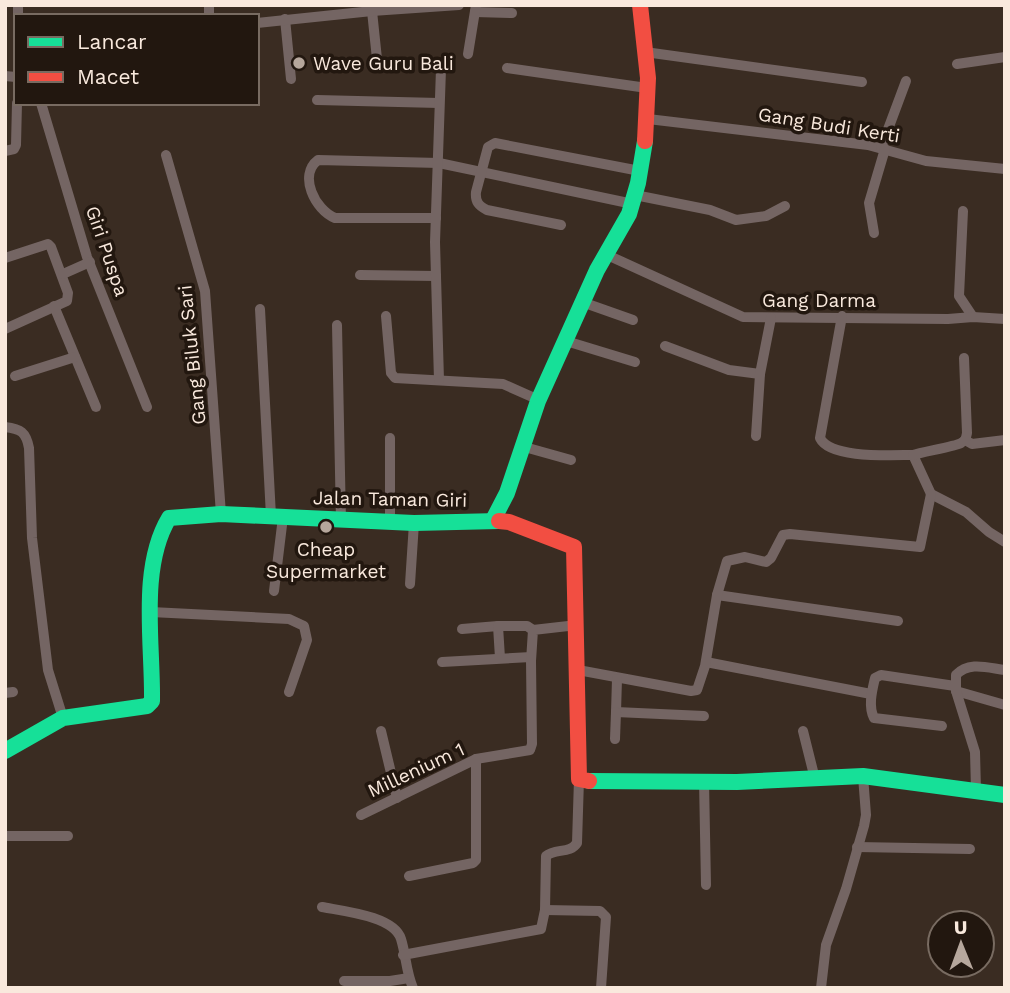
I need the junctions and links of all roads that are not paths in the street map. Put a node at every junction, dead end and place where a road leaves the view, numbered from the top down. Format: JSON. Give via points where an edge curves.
{"nodes":[{"id":1,"x":459,"y":5,"type":"edge"},
{"id":2,"x":640,"y":5,"type":"edge"},
{"id":3,"x":475,"y":9,"type":"edge"},
{"id":4,"x":372,"y":11,"type":"junction"},
{"id":5,"x":512,"y":13,"type":"dead end"},
{"id":6,"x":285,"y":19,"type":"junction"},
{"id":7,"x":259,"y":23,"type":"edge"},
{"id":8,"x":645,"y":52,"type":"junction"},
{"id":9,"x":468,"y":54,"type":"dead end"},
{"id":10,"x":1005,"y":57,"type":"edge"},
{"id":11,"x":377,"y":59,"type":"dead end"},
{"id":12,"x":957,"y":64,"type":"dead end"},
{"id":13,"x":508,"y":68,"type":"dead end"},
{"id":14,"x":441,"y":69,"type":"dead end"},
{"id":15,"x":291,"y":79,"type":"dead end"},
{"id":16,"x":906,"y":81,"type":"dead end"},
{"id":17,"x":862,"y":82,"type":"dead end"},
{"id":18,"x":647,"y":88,"type":"junction"},
{"id":19,"x":317,"y":100,"type":"dead end"},
{"id":20,"x":439,"y":103,"type":"junction"},
{"id":21,"x":17,"y":105,"type":"edge"},
{"id":22,"x":42,"y":105,"type":"edge"},
{"id":23,"x":648,"y":119,"type":"junction"},
{"id":24,"x":883,"y":149,"type":"junction"},
{"id":25,"x":5,"y":151,"type":"edge"},
{"id":26,"x":166,"y":155,"type":"dead end"},
{"id":27,"x":439,"y":163,"type":"junction"},
{"id":28,"x":1005,"y":169,"type":"edge"},
{"id":29,"x":640,"y":171,"type":"junction"},
{"id":30,"x":480,"y":173,"type":"junction"},
{"id":31,"x":634,"y":200,"type":"junction"},
{"id":32,"x":785,"y":206,"type":"dead end"},
{"id":33,"x":963,"y":211,"type":"dead end"},
{"id":34,"x":436,"y":218,"type":"junction"},
{"id":35,"x":561,"y":225,"type":"dead end"},
{"id":36,"x":874,"y":233,"type":"dead end"},
{"id":37,"x":606,"y":254,"type":"junction"},
{"id":38,"x":5,"y":258,"type":"edge"},
{"id":39,"x":90,"y":262,"type":"junction"},
{"id":40,"x":63,"y":274,"type":"junction"},
{"id":41,"x":359,"y":275,"type":"dead end"},
{"id":42,"x":436,"y":276,"type":"junction"},
{"id":43,"x":582,"y":302,"type":"junction"},
{"id":44,"x":54,"y":306,"type":"junction"},
{"id":45,"x":260,"y":309,"type":"dead end"},
{"id":46,"x":386,"y":316,"type":"dead end"},
{"id":47,"x":842,"y":316,"type":"junction"},
{"id":48,"x":973,"y":317,"type":"junction"},
{"id":49,"x":771,"y":318,"type":"junction"},
{"id":50,"x":1005,"y":319,"type":"edge"},
{"id":51,"x":633,"y":320,"type":"dead end"},
{"id":52,"x":337,"y":325,"type":"dead end"},
{"id":53,"x":5,"y":329,"type":"edge"},
{"id":54,"x":566,"y":341,"type":"junction"},
{"id":55,"x":665,"y":346,"type":"dead end"},
{"id":56,"x":75,"y":357,"type":"junction"},
{"id":57,"x":964,"y":358,"type":"dead end"},
{"id":58,"x":635,"y":362,"type":"dead end"},
{"id":59,"x":760,"y":374,"type":"junction"},
{"id":60,"x":15,"y":376,"type":"dead end"},
{"id":61,"x":439,"y":380,"type":"junction"},
{"id":62,"x":539,"y":400,"type":"junction"},
{"id":63,"x":96,"y":407,"type":"dead end"},
{"id":64,"x":147,"y":407,"type":"dead end"},
{"id":65,"x":5,"y":427,"type":"edge"},
{"id":66,"x":756,"y":436,"type":"dead end"},
{"id":67,"x":390,"y":438,"type":"dead end"},
{"id":68,"x":1005,"y":439,"type":"edge"},
{"id":69,"x":965,"y":440,"type":"junction"},
{"id":70,"x":521,"y":446,"type":"junction"},
{"id":71,"x":913,"y":455,"type":"junction"},
{"id":72,"x":571,"y":460,"type":"dead end"},
{"id":73,"x":932,"y":494,"type":"junction"},
{"id":74,"x":221,"y":514,"type":"junction"},
{"id":75,"x":277,"y":516,"type":"junction"},
{"id":76,"x":493,"y":520,"type":"junction"},
{"id":77,"x":341,"y":521,"type":"junction"},
{"id":78,"x":390,"y":523,"type":"junction"},
{"id":79,"x":414,"y":523,"type":"junction"},
{"id":80,"x":1005,"y":542,"type":"edge"},
{"id":81,"x":410,"y":584,"type":"dead end"},
{"id":82,"x":274,"y":591,"type":"dead end"},
{"id":83,"x":717,"y":595,"type":"junction"},
{"id":84,"x":150,"y":612,"type":"junction"},
{"id":85,"x":898,"y":621,"type":"dead end"},
{"id":86,"x":577,"y":625,"type":"junction"},
{"id":87,"x":498,"y":626,"type":"junction"},
{"id":88,"x":462,"y":629,"type":"dead end"},
{"id":89,"x":533,"y":630,"type":"junction"},
{"id":90,"x":500,"y":657,"type":"junction"},
{"id":91,"x":531,"y":657,"type":"junction"},
{"id":92,"x":442,"y":662,"type":"dead end"},
{"id":93,"x":706,"y":662,"type":"junction"},
{"id":94,"x":578,"y":670,"type":"junction"},
{"id":95,"x":1005,"y":670,"type":"edge"},
{"id":96,"x":617,"y":679,"type":"junction"},
{"id":97,"x":956,"y":688,"type":"junction"},
{"id":98,"x":289,"y":692,"type":"dead end"},
{"id":99,"x":871,"y":694,"type":"junction"},
{"id":100,"x":1005,"y":705,"type":"edge"},
{"id":101,"x":617,"y":712,"type":"junction"},
{"id":102,"x":704,"y":716,"type":"dead end"},
{"id":103,"x":63,"y":718,"type":"junction"},
{"id":104,"x":942,"y":726,"type":"dead end"},
{"id":105,"x":381,"y":731,"type":"dead end"},
{"id":106,"x":803,"y":732,"type":"dead end"},
{"id":107,"x":615,"y":738,"type":"dead end"},
{"id":108,"x":6,"y":749,"type":"edge"},
{"id":109,"x":476,"y":760,"type":"junction"},
{"id":110,"x":863,"y":776,"type":"junction"},
{"id":111,"x":579,"y":779,"type":"junction"},
{"id":112,"x":815,"y":779,"type":"junction"},
{"id":113,"x":704,"y":781,"type":"junction"},
{"id":114,"x":976,"y":790,"type":"junction"},
{"id":115,"x":1005,"y":794,"type":"edge"},
{"id":116,"x":397,"y":798,"type":"junction"},
{"id":117,"x":361,"y":815,"type":"dead end"},
{"id":118,"x":5,"y":836,"type":"edge"},
{"id":119,"x":68,"y":836,"type":"dead end"},
{"id":120,"x":857,"y":847,"type":"junction"},
{"id":121,"x":970,"y":849,"type":"dead end"},
{"id":122,"x":409,"y":876,"type":"dead end"},
{"id":123,"x":706,"y":885,"type":"dead end"},
{"id":124,"x":322,"y":907,"type":"dead end"},
{"id":125,"x":545,"y":910,"type":"junction"},
{"id":126,"x":403,"y":955,"type":"junction"},
{"id":127,"x":344,"y":981,"type":"dead end"},
{"id":128,"x":411,"y":983,"type":"edge"},
{"id":129,"x":601,"y":988,"type":"edge"},
{"id":130,"x":821,"y":988,"type":"edge"}],
"edges":[{"from":1,"to":4,"type":"street"},
{"from":2,"to":8,"type":"street","name":"Jalan Taman Giri"},
{"from":3,"to":5,"type":"street"},
{"from":3,"to":9,"type":"street"},
{"from":4,"to":6,"type":"street"},
{"from":4,"to":11,"type":"street"},
{"from":6,"to":7,"type":"street"},
{"from":6,"to":15,"type":"street"},
{"from":8,"to":17,"type":"street"},
{"from":8,"to":18,"type":"street","name":"Jalan Taman Giri"},
{"from":10,"to":12,"type":"street"},
{"from":13,"to":18,"type":"street"},
{"from":14,"to":20,"type":"street"},
{"from":16,"to":24,"type":"street"},
{"from":18,"to":23,"type":"street","name":"Jalan Taman Giri"},
{"from":19,"to":20,"type":"street"},
{"from":20,"to":27,"type":"street"},
{"from":21,"to":25,"type":"street","via":[[16,145]]},
{"from":22,"to":39,"type":"street","name":"Giri Puspa"},
{"from":23,"to":24,"type":"street","name":"Gang Budi Kerti"},
{"from":23,"to":29,"type":"street","name":"Jalan Taman Giri"},
{"from":24,"to":28,"type":"street","name":"Gang Budi Kerti","via":[[926,161]]},
{"from":24,"to":36,"type":"street","via":[[869,203]]},
{"from":26,"to":74,"type":"street","name":"Gang Biluk Sari","via":[[205,291]]},
{"from":27,"to":30,"type":"street"},
{"from":27,"to":34,"type":"street"},
{"from":27,"to":34,"type":"street","via":[[318,160],[308,173],[321,207],[335,218]]},
{"from":29,"to":30,"type":"street","via":[[495,143],[488,146]]},
{"from":29,"to":31,"type":"street","name":"Jalan Taman Giri"},
{"from":30,"to":31,"type":"street"},
{"from":30,"to":35,"type":"street","via":[[475,198],[481,207]]},
{"from":31,"to":32,"type":"street","via":[[710,209],[736,220],[766,216]]},
{"from":31,"to":37,"type":"street","name":"Jalan Taman Giri"},
{"from":33,"to":48,"type":"street","via":[[960,296]]},
{"from":34,"to":42,"type":"street"},
{"from":37,"to":43,"type":"street","name":"Jalan Taman Giri"},
{"from":37,"to":49,"type":"street","name":"Gang Darma","via":[[743,317]]},
{"from":38,"to":40,"type":"street","via":[[48,244]]},
{"from":39,"to":40,"type":"street"},
{"from":39,"to":64,"type":"street","name":"Giri Puspa"},
{"from":40,"to":44,"type":"street","via":[[67,301]]},
{"from":41,"to":42,"type":"street"},
{"from":42,"to":61,"type":"street"},
{"from":43,"to":51,"type":"street"},
{"from":43,"to":54,"type":"street","name":"Jalan Taman Giri"},
{"from":44,"to":53,"type":"street"},
{"from":44,"to":56,"type":"street"},
{"from":45,"to":75,"type":"street"},
{"from":46,"to":61,"type":"street","via":[[393,376]]},
{"from":47,"to":48,"type":"street","name":"Gang Darma"},
{"from":47,"to":49,"type":"street","name":"Gang Darma"},
{"from":47,"to":71,"type":"street","via":[[822,443],[850,453]]},
{"from":48,"to":50,"type":"street","name":"Gang Darma"},
{"from":49,"to":59,"type":"street"},
{"from":52,"to":77,"type":"street"},
{"from":54,"to":58,"type":"street"},
{"from":54,"to":62,"type":"street","name":"Jalan Taman Giri"},
{"from":55,"to":59,"type":"street","via":[[729,370]]},
{"from":56,"to":60,"type":"street"},
{"from":56,"to":63,"type":"street"},
{"from":57,"to":69,"type":"street"},
{"from":59,"to":66,"type":"street"},
{"from":61,"to":62,"type":"street","via":[[503,384]]},
{"from":62,"to":70,"type":"street","name":"Jalan Taman Giri"},
{"from":65,"to":103,"type":"street","via":[[20,429],[29,447],[32,538],[48,670]]},
{"from":67,"to":78,"type":"street"},
{"from":68,"to":69,"type":"street","via":[[972,444]]},
{"from":69,"to":71,"type":"street"},
{"from":70,"to":72,"type":"street"},
{"from":70,"to":76,"type":"street","name":"Jalan Taman Giri"},
{"from":71,"to":73,"type":"street"},
{"from":73,"to":80,"type":"street","via":[[966,512]]},
{"from":73,"to":83,"type":"street","via":[[919,547],[783,535],[766,562],[745,557],[727,561]]},
{"from":74,"to":75,"type":"street","name":"Jalan Taman Giri"},
{"from":74,"to":84,"type":"street","name":"Jalan Taman Giri","via":[[176,516],[162,525],[156,542]]},
{"from":75,"to":77,"type":"street","name":"Jalan Taman Giri"},
{"from":75,"to":82,"type":"street"},
{"from":76,"to":79,"type":"street","name":"Jalan Taman Giri"},
{"from":76,"to":86,"type":"street","via":[[574,547]]},
{"from":77,"to":78,"type":"street","name":"Jalan Taman Giri"},
{"from":78,"to":79,"type":"street","name":"Jalan Taman Giri"},
{"from":79,"to":81,"type":"street"},
{"from":83,"to":85,"type":"street"},
{"from":83,"to":93,"type":"street"},
{"from":84,"to":98,"type":"street","via":[[289,619],[304,626],[307,640]]},
{"from":84,"to":103,"type":"street","name":"Jalan Taman Giri","via":[[152,701],[147,706]]},
{"from":86,"to":89,"type":"street"},
{"from":86,"to":94,"type":"street"},
{"from":87,"to":88,"type":"street"},
{"from":87,"to":89,"type":"street"},
{"from":87,"to":90,"type":"street"},
{"from":89,"to":91,"type":"street","name":"Millenium 1"},
{"from":90,"to":91,"type":"street"},
{"from":90,"to":92,"type":"street"},
{"from":91,"to":109,"type":"street","name":"Millenium 1","via":[[530,750]]},
{"from":93,"to":96,"type":"street","via":[[697,690]]},
{"from":93,"to":99,"type":"street"},
{"from":94,"to":96,"type":"street"},
{"from":94,"to":111,"type":"street"},
{"from":95,"to":97,"type":"street","via":[[965,668],[956,675]]},
{"from":96,"to":101,"type":"street"},
{"from":97,"to":99,"type":"street","via":[[881,675],[875,678]]},
{"from":97,"to":100,"type":"street"},
{"from":97,"to":114,"type":"street","via":[[975,751]]},
{"from":99,"to":104,"type":"street","via":[[874,718]]},
{"from":101,"to":102,"type":"street"},
{"from":101,"to":107,"type":"street"},
{"from":103,"to":108,"type":"street","name":"Jalan Taman Giri"},
{"from":105,"to":116,"type":"street"},
{"from":106,"to":112,"type":"street"},
{"from":109,"to":116,"type":"street","name":"Millenium 1"},
{"from":109,"to":122,"type":"street","via":[[476,860]]},
{"from":110,"to":112,"type":"street"},
{"from":110,"to":114,"type":"street"},
{"from":110,"to":120,"type":"street","via":[[866,815]]},
{"from":111,"to":113,"type":"street","via":[[595,783]]},
{"from":111,"to":125,"type":"street","via":[[577,843],[546,856]]},
{"from":112,"to":113,"type":"street"},
{"from":113,"to":123,"type":"street"},
{"from":114,"to":115,"type":"street"},
{"from":116,"to":117,"type":"street","name":"Millenium 1"},
{"from":118,"to":119,"type":"street"},
{"from":120,"to":121,"type":"street"},
{"from":120,"to":130,"type":"street","via":[[826,945]]},
{"from":124,"to":126,"type":"street","via":[[387,924],[401,936]]},
{"from":125,"to":126,"type":"street","via":[[538,930]]},
{"from":125,"to":129,"type":"street","via":[[604,914]]},
{"from":126,"to":128,"type":"street"},
{"from":127,"to":128,"type":"street"}]}
